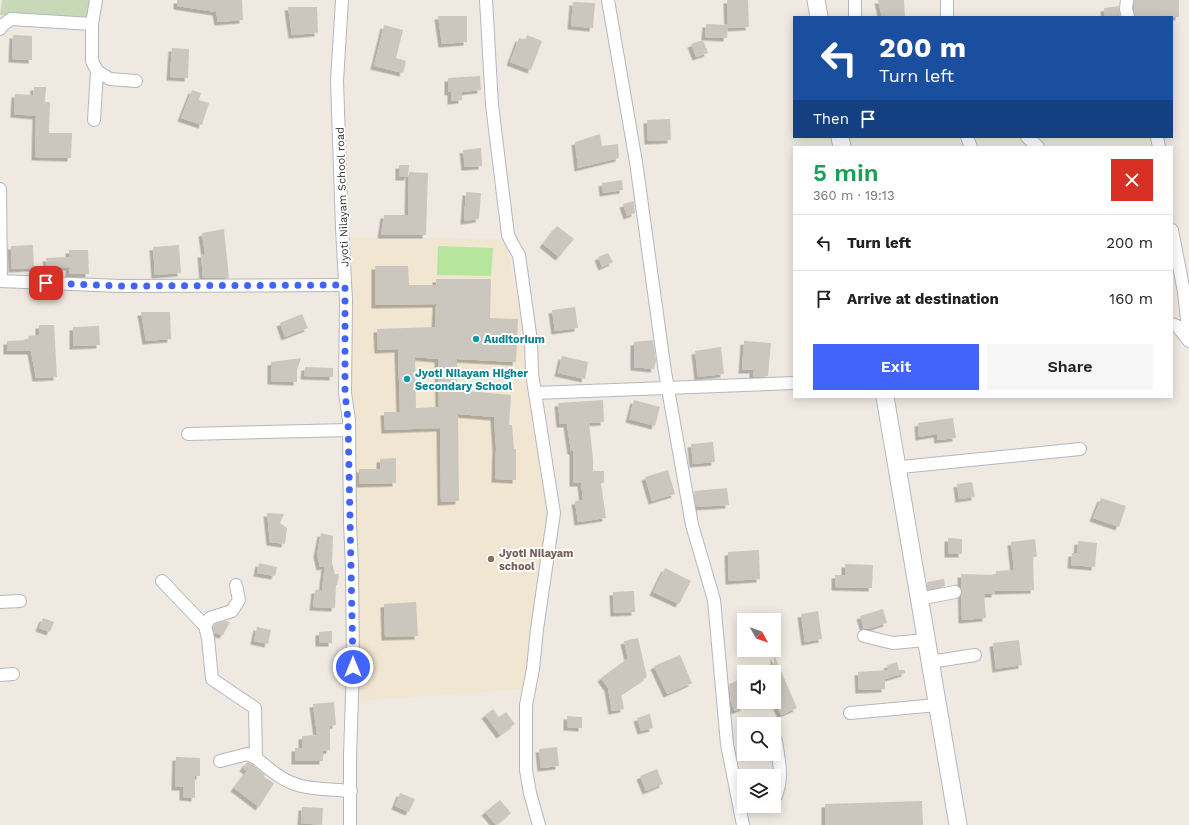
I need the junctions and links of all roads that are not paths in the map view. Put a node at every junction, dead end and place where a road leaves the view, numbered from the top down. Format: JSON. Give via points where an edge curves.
{"nodes":[{"id":1,"x":96,"y":0,"type":"edge"},
{"id":2,"x":342,"y":0,"type":"edge"},
{"id":3,"x":486,"y":0,"type":"edge"},
{"id":4,"x":608,"y":0,"type":"edge"},
{"id":5,"x":816,"y":0,"type":"edge"},
{"id":6,"x":854,"y":0,"type":"edge"},
{"id":7,"x":946,"y":0,"type":"edge"},
{"id":8,"x":1127,"y":0,"type":"edge"},
{"id":9,"x":819,"y":16,"type":"edge"},
{"id":10,"x":855,"y":16,"type":"edge"},
{"id":11,"x":947,"y":16,"type":"edge"},
{"id":12,"x":1128,"y":16,"type":"edge"},
{"id":13,"x":92,"y":24,"type":"junction"},
{"id":14,"x":0,"y":29,"type":"edge"},
{"id":15,"x":97,"y":71,"type":"junction"},
{"id":16,"x":136,"y":81,"type":"dead end"},
{"id":17,"x":94,"y":120,"type":"dead end"},
{"id":18,"x":1028,"y":138,"type":"edge"},
{"id":19,"x":1037,"y":146,"type":"edge"},
{"id":20,"x":0,"y":189,"type":"edge"},
{"id":21,"x":1173,"y":235,"type":"edge"},
{"id":22,"x":1,"y":281,"type":"edge"},
{"id":23,"x":345,"y":285,"type":"junction"},
{"id":24,"x":1173,"y":324,"type":"edge"},
{"id":25,"x":1189,"y":340,"type":"edge"},
{"id":26,"x":793,"y":383,"type":"edge"},
{"id":27,"x":668,"y":388,"type":"junction"},
{"id":28,"x":535,"y":393,"type":"junction"},
{"id":29,"x":885,"y":398,"type":"edge"},
{"id":30,"x":349,"y":430,"type":"junction"},
{"id":31,"x":188,"y":434,"type":"dead end"},
{"id":32,"x":1080,"y":449,"type":"dead end"},
{"id":33,"x":897,"y":466,"type":"junction"},
{"id":34,"x":162,"y":581,"type":"dead end"},
{"id":35,"x":236,"y":585,"type":"dead end"},
{"id":36,"x":955,"y":592,"type":"dead end"},
{"id":37,"x":919,"y":599,"type":"junction"},
{"id":38,"x":20,"y":601,"type":"dead end"},
{"id":39,"x":0,"y":602,"type":"edge"},
{"id":40,"x":205,"y":626,"type":"junction"},
{"id":41,"x":864,"y":636,"type":"dead end"},
{"id":42,"x":926,"y":640,"type":"junction"},
{"id":43,"x":975,"y":655,"type":"dead end"},
{"id":44,"x":930,"y":662,"type":"junction"},
{"id":45,"x":13,"y":674,"type":"dead end"},
{"id":46,"x":0,"y":675,"type":"edge"},
{"id":47,"x":937,"y":705,"type":"junction"},
{"id":48,"x":850,"y":713,"type":"dead end"},
{"id":49,"x":256,"y":758,"type":"junction"},
{"id":50,"x":220,"y":761,"type":"dead end"},
{"id":51,"x":737,"y":784,"type":"edge"},
{"id":52,"x":351,"y":791,"type":"junction"},
{"id":53,"x":742,"y":813,"type":"edge"},
{"id":54,"x":350,"y":825,"type":"edge"},
{"id":55,"x":539,"y":825,"type":"edge"},
{"id":56,"x":743,"y":825,"type":"edge"},
{"id":57,"x":958,"y":825,"type":"edge"}],
"edges":[{"from":1,"to":13,"type":"street"},
{"from":2,"to":23,"type":"street","name":"Jyoti Nilayam School road","via":[[337,81]]},
{"from":3,"to":28,"type":"street","via":[[492,105],[508,235],[519,255]]},
{"from":4,"to":27,"type":"street","via":[[636,162]]},
{"from":5,"to":9,"type":"main road"},
{"from":6,"to":10,"type":"street"},
{"from":7,"to":11,"type":"street"},
{"from":8,"to":12,"type":"street"},
{"from":13,"to":14,"type":"street","via":[[11,19]]},
{"from":13,"to":15,"type":"street","via":[[92,61]]},
{"from":15,"to":16,"type":"street","via":[[110,79]]},
{"from":15,"to":17,"type":"street"},
{"from":18,"to":19,"type":"street"},
{"from":20,"to":22,"type":"street"},
{"from":21,"to":25,"type":"street","via":[[1184,292]]},
{"from":22,"to":23,"type":"street","via":[[120,286]]},
{"from":23,"to":30,"type":"street","name":"Jyoti Nilayam School road","via":[[345,393]]},
{"from":24,"to":25,"type":"street"},
{"from":26,"to":27,"type":"street"},
{"from":27,"to":28,"type":"street"},
{"from":27,"to":51,"type":"street","via":[[692,525],[714,600],[727,744]]},
{"from":28,"to":55,"type":"street","via":[[554,513],[526,704],[526,770]]},
{"from":29,"to":33,"type":"main road"},
{"from":30,"to":31,"type":"street"},
{"from":30,"to":52,"type":"street","name":"Jyoti Nilayam School road","via":[[353,667]]},
{"from":32,"to":33,"type":"street","via":[[901,468]]},
{"from":33,"to":37,"type":"main road"},
{"from":34,"to":40,"type":"street"},
{"from":35,"to":40,"type":"street","via":[[239,600],[232,611],[210,618]]},
{"from":36,"to":37,"type":"street"},
{"from":37,"to":42,"type":"main road"},
{"from":38,"to":39,"type":"street"},
{"from":40,"to":49,"type":"street","via":[[212,679],[255,708]]},
{"from":41,"to":42,"type":"street","via":[[893,643]]},
{"from":42,"to":44,"type":"main road"},
{"from":43,"to":44,"type":"street"},
{"from":44,"to":47,"type":"main road"},
{"from":45,"to":46,"type":"street"},
{"from":47,"to":48,"type":"street"},
{"from":47,"to":57,"type":"main road"},
{"from":49,"to":50,"type":"street","via":[[247,754]]},
{"from":49,"to":52,"type":"street","via":[[276,774],[296,785]]},
{"from":52,"to":54,"type":"street","name":"Jyoti Nilayam School road"},
{"from":53,"to":56,"type":"street"}]}
